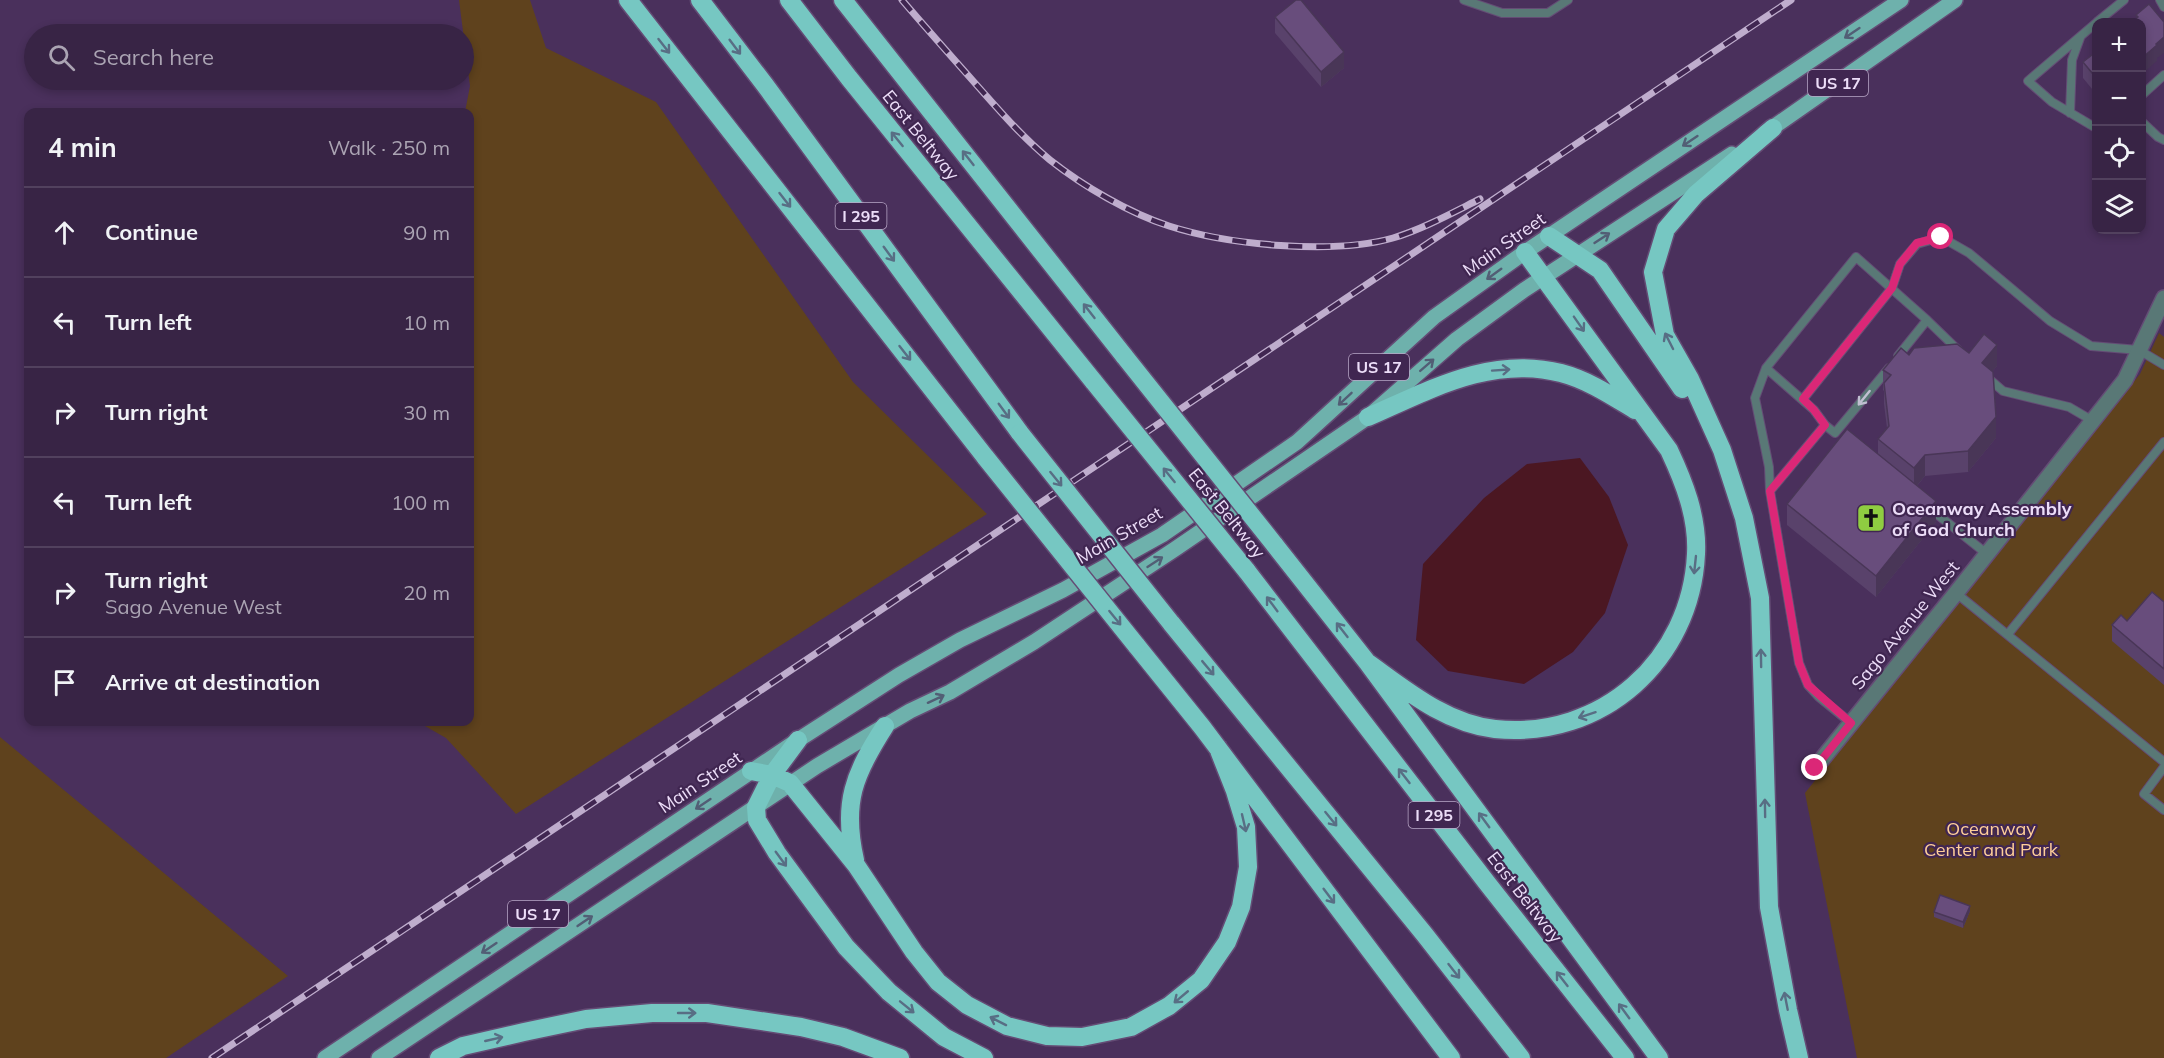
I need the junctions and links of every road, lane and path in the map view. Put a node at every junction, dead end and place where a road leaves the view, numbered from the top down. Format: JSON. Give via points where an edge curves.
{"nodes":[{"id":1,"x":628,"y":0,"type":"edge"},
{"id":2,"x":700,"y":0,"type":"edge"},
{"id":3,"x":789,"y":0,"type":"edge"},
{"id":4,"x":843,"y":0,"type":"edge"},
{"id":5,"x":1464,"y":0,"type":"edge"},
{"id":6,"x":1568,"y":0,"type":"edge"},
{"id":7,"x":1901,"y":0,"type":"edge"},
{"id":8,"x":1955,"y":0,"type":"edge"},
{"id":9,"x":2124,"y":0,"type":"edge"},
{"id":10,"x":2160,"y":0,"type":"edge"},
{"id":11,"x":2164,"y":7,"type":"edge"},
{"id":12,"x":2103,"y":18,"type":"edge"},
{"id":13,"x":2092,"y":27,"type":"edge"},
{"id":14,"x":2080,"y":37,"type":"junction"},
{"id":15,"x":2164,"y":75,"type":"edge"},
{"id":16,"x":2146,"y":91,"type":"edge"},
{"id":17,"x":2070,"y":113,"type":"junction"},
{"id":18,"x":2093,"y":126,"type":"edge"},
{"id":19,"x":2146,"y":126,"type":"edge"},
{"id":20,"x":1773,"y":128,"type":"junction"},
{"id":21,"x":2164,"y":140,"type":"edge"},
{"id":22,"x":1549,"y":236,"type":"junction"},
{"id":23,"x":1525,"y":252,"type":"junction"},
{"id":24,"x":1576,"y":254,"type":"junction"},
{"id":25,"x":1544,"y":277,"type":"junction"},
{"id":26,"x":1892,"y":288,"type":"junction"},
{"id":27,"x":2164,"y":298,"type":"edge"},
{"id":28,"x":2160,"y":318,"type":"edge"},
{"id":29,"x":1927,"y":320,"type":"junction"},
{"id":30,"x":2139,"y":350,"type":"junction"},
{"id":31,"x":1966,"y":359,"type":"edge"},
{"id":32,"x":2164,"y":365,"type":"edge"},
{"id":33,"x":1766,"y":368,"type":"junction"},
{"id":34,"x":1987,"y":377,"type":"edge"},
{"id":35,"x":1803,"y":399,"type":"junction"},
{"id":36,"x":1642,"y":414,"type":"junction"},
{"id":37,"x":1368,"y":417,"type":"junction"},
{"id":38,"x":2093,"y":421,"type":"junction"},
{"id":39,"x":1825,"y":425,"type":"junction"},
{"id":40,"x":2164,"y":442,"type":"edge"},
{"id":41,"x":1722,"y":450,"type":"junction"},
{"id":42,"x":1770,"y":491,"type":"junction"},
{"id":43,"x":1920,"y":501,"type":"edge"},
{"id":44,"x":1987,"y":554,"type":"junction"},
{"id":45,"x":1956,"y":593,"type":"junction"},
{"id":46,"x":2008,"y":634,"type":"junction"},
{"id":47,"x":1367,"y":662,"type":"junction"},
{"id":48,"x":1851,"y":723,"type":"junction"},
{"id":49,"x":885,"y":726,"type":"junction"},
{"id":50,"x":798,"y":740,"type":"junction"},
{"id":51,"x":1218,"y":748,"type":"junction"},
{"id":52,"x":2164,"y":762,"type":"edge"},
{"id":53,"x":2164,"y":767,"type":"edge"},
{"id":54,"x":1815,"y":768,"type":"dead end"},
{"id":55,"x":751,"y":771,"type":"junction"},
{"id":56,"x":772,"y":774,"type":"junction"},
{"id":57,"x":790,"y":783,"type":"junction"},
{"id":58,"x":756,"y":807,"type":"junction"},
{"id":59,"x":2164,"y":810,"type":"edge"},
{"id":60,"x":856,"y":865,"type":"junction"},
{"id":61,"x":325,"y":1058,"type":"edge"},
{"id":62,"x":380,"y":1058,"type":"edge"},
{"id":63,"x":439,"y":1058,"type":"edge"},
{"id":64,"x":900,"y":1058,"type":"edge"},
{"id":65,"x":984,"y":1058,"type":"edge"},
{"id":66,"x":1451,"y":1058,"type":"edge"},
{"id":67,"x":1521,"y":1058,"type":"edge"},
{"id":68,"x":1625,"y":1058,"type":"edge"},
{"id":69,"x":1659,"y":1058,"type":"edge"},
{"id":70,"x":1799,"y":1058,"type":"edge"}],
"edges":[{"from":1,"to":51,"type":"highway","one_way":true,"bridge":true},
{"from":2,"to":67,"type":"highway","number":"I 295","one_way":true,"bridge":true,"via":[[1020,433]]},
{"from":68,"to":3,"type":"highway","name":"East Beltway","number":"I 295","one_way":true,"bridge":true,"via":[[1246,570]]},
{"from":47,"to":4,"type":"highway","one_way":true,"bridge":true},
{"from":5,"to":6,"type":"lane","via":[[1502,13],[1548,13]]},
{"from":7,"to":22,"type":"main road","name":"Main Street","number":"US 17","one_way":true},
{"from":8,"to":20,"type":"main road","number":"US 17"},
{"from":9,"to":12,"type":"lane"},
{"from":10,"to":11,"type":"lane"},
{"from":13,"to":14,"type":"lane"},
{"from":14,"to":17,"type":"lane","via":[[2072,60]]},
{"from":14,"to":17,"type":"lane","via":[[2028,81]]},
{"from":15,"to":16,"type":"lane"},
{"from":17,"to":18,"type":"lane"},
{"from":19,"to":21,"type":"lane"},
{"from":24,"to":20,"type":"main road","number":"US 17","one_way":true},
{"from":41,"to":20,"type":"highway","one_way":true,"via":[[1665,334],[1653,272],[1666,228],[1696,194]]},
{"from":22,"to":23,"type":"main road","name":"Main Street","number":"US 17"},
{"from":22,"to":24,"type":"highway"},
{"from":23,"to":25,"type":"highway"},
{"from":23,"to":50,"type":"main road","name":"Main Street","number":"US 17","one_way":true,"via":[[1434,317],[1297,442],[1162,535],[1063,591],[960,640]]},
{"from":24,"to":25,"type":"main road","number":"US 17"},
{"from":24,"to":41,"type":"highway","via":[[1600,270]]},
{"from":25,"to":36,"type":"highway","one_way":true},
{"from":37,"to":25,"type":"main road","number":"US 17","one_way":true,"via":[[1457,339]]},
{"from":26,"to":29,"type":"lane"},
{"from":26,"to":30,"type":"lane","via":[[1900,264],[1917,243],[1941,237],[1970,253],[2050,321],[2091,346]]},
{"from":26,"to":33,"type":"lane","via":[[1856,257]]},
{"from":26,"to":35,"type":"lane"},
{"from":27,"to":28,"type":"street","name":"Sago Avenue West"},
{"from":28,"to":30,"type":"street","name":"Sago Avenue West"},
{"from":29,"to":31,"type":"lane"},
{"from":29,"to":39,"type":"lane","one_way":true,"via":[[1835,433]]},
{"from":30,"to":32,"type":"lane"},
{"from":30,"to":38,"type":"street","name":"Sago Avenue West","via":[[2125,380]]},
{"from":33,"to":35,"type":"lane"},
{"from":33,"to":42,"type":"lane","via":[[1755,398]]},
{"from":34,"to":38,"type":"lane","via":[[2003,391],[2069,407]]},
{"from":35,"to":39,"type":"lane"},
{"from":37,"to":36,"type":"highway","one_way":true,"via":[[1467,375],[1500,368],[1560,373],[1587,383]]},
{"from":36,"to":47,"type":"highway","one_way":true,"via":[[1682,477],[1695,529],[1696,552],[1685,615],[1668,647],[1638,683],[1597,712],[1545,728],[1494,729],[1462,721],[1423,703]]},
{"from":49,"to":37,"type":"main road","number":"US 17","one_way":true,"via":[[950,693],[1034,642]]},
{"from":38,"to":44,"type":"street","name":"Sago Avenue West"},
{"from":39,"to":42,"type":"lane"},
{"from":40,"to":46,"type":"lane"},
{"from":70,"to":41,"type":"highway","one_way":true,"via":[[1769,907],[1760,598],[1744,518]]},
{"from":42,"to":48,"type":"lane","via":[[1799,663],[1808,685]]},
{"from":43,"to":44,"type":"lane"},
{"from":44,"to":45,"type":"street","name":"Sago Avenue West"},
{"from":45,"to":46,"type":"lane"},
{"from":45,"to":48,"type":"street","name":"Sago Avenue West"},
{"from":46,"to":52,"type":"lane"},
{"from":69,"to":47,"type":"highway","one_way":true},
{"from":48,"to":54,"type":"street","name":"Sago Avenue West"},
{"from":49,"to":57,"type":"main road","number":"US 17"},
{"from":49,"to":60,"type":"highway","via":[[854,782],[850,838]]},
{"from":50,"to":55,"type":"main road","name":"Main Street","number":"US 17"},
{"from":50,"to":56,"type":"highway"},
{"from":51,"to":60,"type":"highway","one_way":true,"via":[[1246,828],[1248,867],[1241,907],[1227,942],[1201,980],[1169,1006],[1131,1027],[1082,1037],[1047,1036],[1007,1026],[967,1005],[938,982],[914,952]]},
{"from":51,"to":66,"type":"highway","one_way":true},
{"from":53,"to":59,"type":"lane","via":[[2144,794]]},
{"from":55,"to":56,"type":"highway"},
{"from":55,"to":61,"type":"main road","name":"Main Street","number":"US 17","one_way":true},
{"from":56,"to":57,"type":"highway"},
{"from":56,"to":58,"type":"highway"},
{"from":57,"to":58,"type":"main road","number":"US 17"},
{"from":57,"to":60,"type":"highway"},
{"from":62,"to":58,"type":"main road","number":"US 17","one_way":true},
{"from":58,"to":65,"type":"highway","one_way":true,"via":[[757,820],[777,853],[846,947],[889,992],[944,1037]]},
{"from":63,"to":64,"type":"highway","one_way":true,"via":[[463,1046],[524,1032],[586,1019],[652,1013],[707,1014],[801,1027],[843,1037]]}]}
